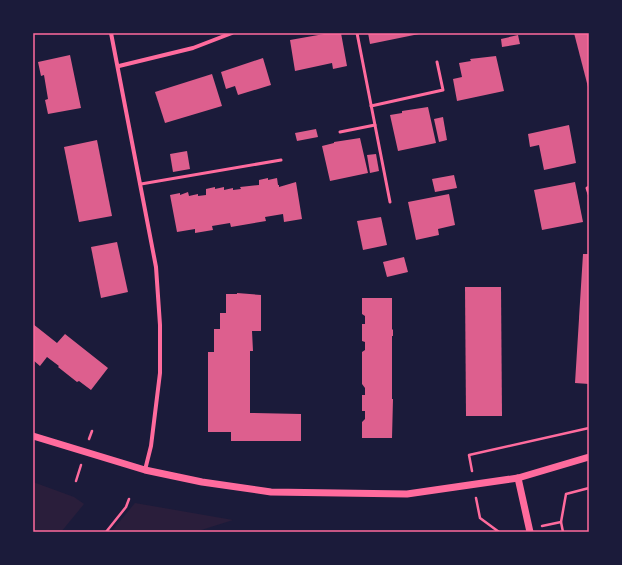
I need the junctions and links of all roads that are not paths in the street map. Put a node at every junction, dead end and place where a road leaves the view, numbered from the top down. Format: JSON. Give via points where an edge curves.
{"nodes":[{"id":1,"x":111,"y":33,"type":"edge"},
{"id":2,"x":232,"y":33,"type":"edge"},
{"id":3,"x":357,"y":33,"type":"edge"},
{"id":4,"x":437,"y":62,"type":"dead end"},
{"id":5,"x":119,"y":66,"type":"junction"},
{"id":6,"x":371,"y":106,"type":"junction"},
{"id":7,"x":375,"y":125,"type":"junction"},
{"id":8,"x":340,"y":132,"type":"dead end"},
{"id":9,"x":281,"y":160,"type":"dead end"},
{"id":10,"x":141,"y":184,"type":"junction"},
{"id":11,"x":589,"y":187,"type":"edge"},
{"id":12,"x":589,"y":194,"type":"edge"},
{"id":13,"x":390,"y":202,"type":"dead end"},
{"id":14,"x":33,"y":436,"type":"edge"},
{"id":15,"x":589,"y":457,"type":"edge"},
{"id":16,"x":145,"y":470,"type":"junction"},
{"id":17,"x":518,"y":478,"type":"junction"},
{"id":18,"x":530,"y":532,"type":"edge"}],
"edges":[{"from":1,"to":5,"type":"street"},
{"from":2,"to":5,"type":"street","via":[[193,48]]},
{"from":3,"to":6,"type":"lane"},
{"from":4,"to":6,"type":"lane","via":[[444,90]]},
{"from":5,"to":10,"type":"street"},
{"from":6,"to":7,"type":"lane"},
{"from":7,"to":8,"type":"lane"},
{"from":7,"to":13,"type":"lane"},
{"from":9,"to":10,"type":"lane"},
{"from":10,"to":16,"type":"street","via":[[156,268],[160,325],[160,373],[151,446]]},
{"from":11,"to":12,"type":"lane"},
{"from":14,"to":16,"type":"street"},
{"from":15,"to":17,"type":"street"},
{"from":16,"to":17,"type":"street","via":[[202,482],[271,492],[407,494]]},
{"from":17,"to":18,"type":"street"}]}
